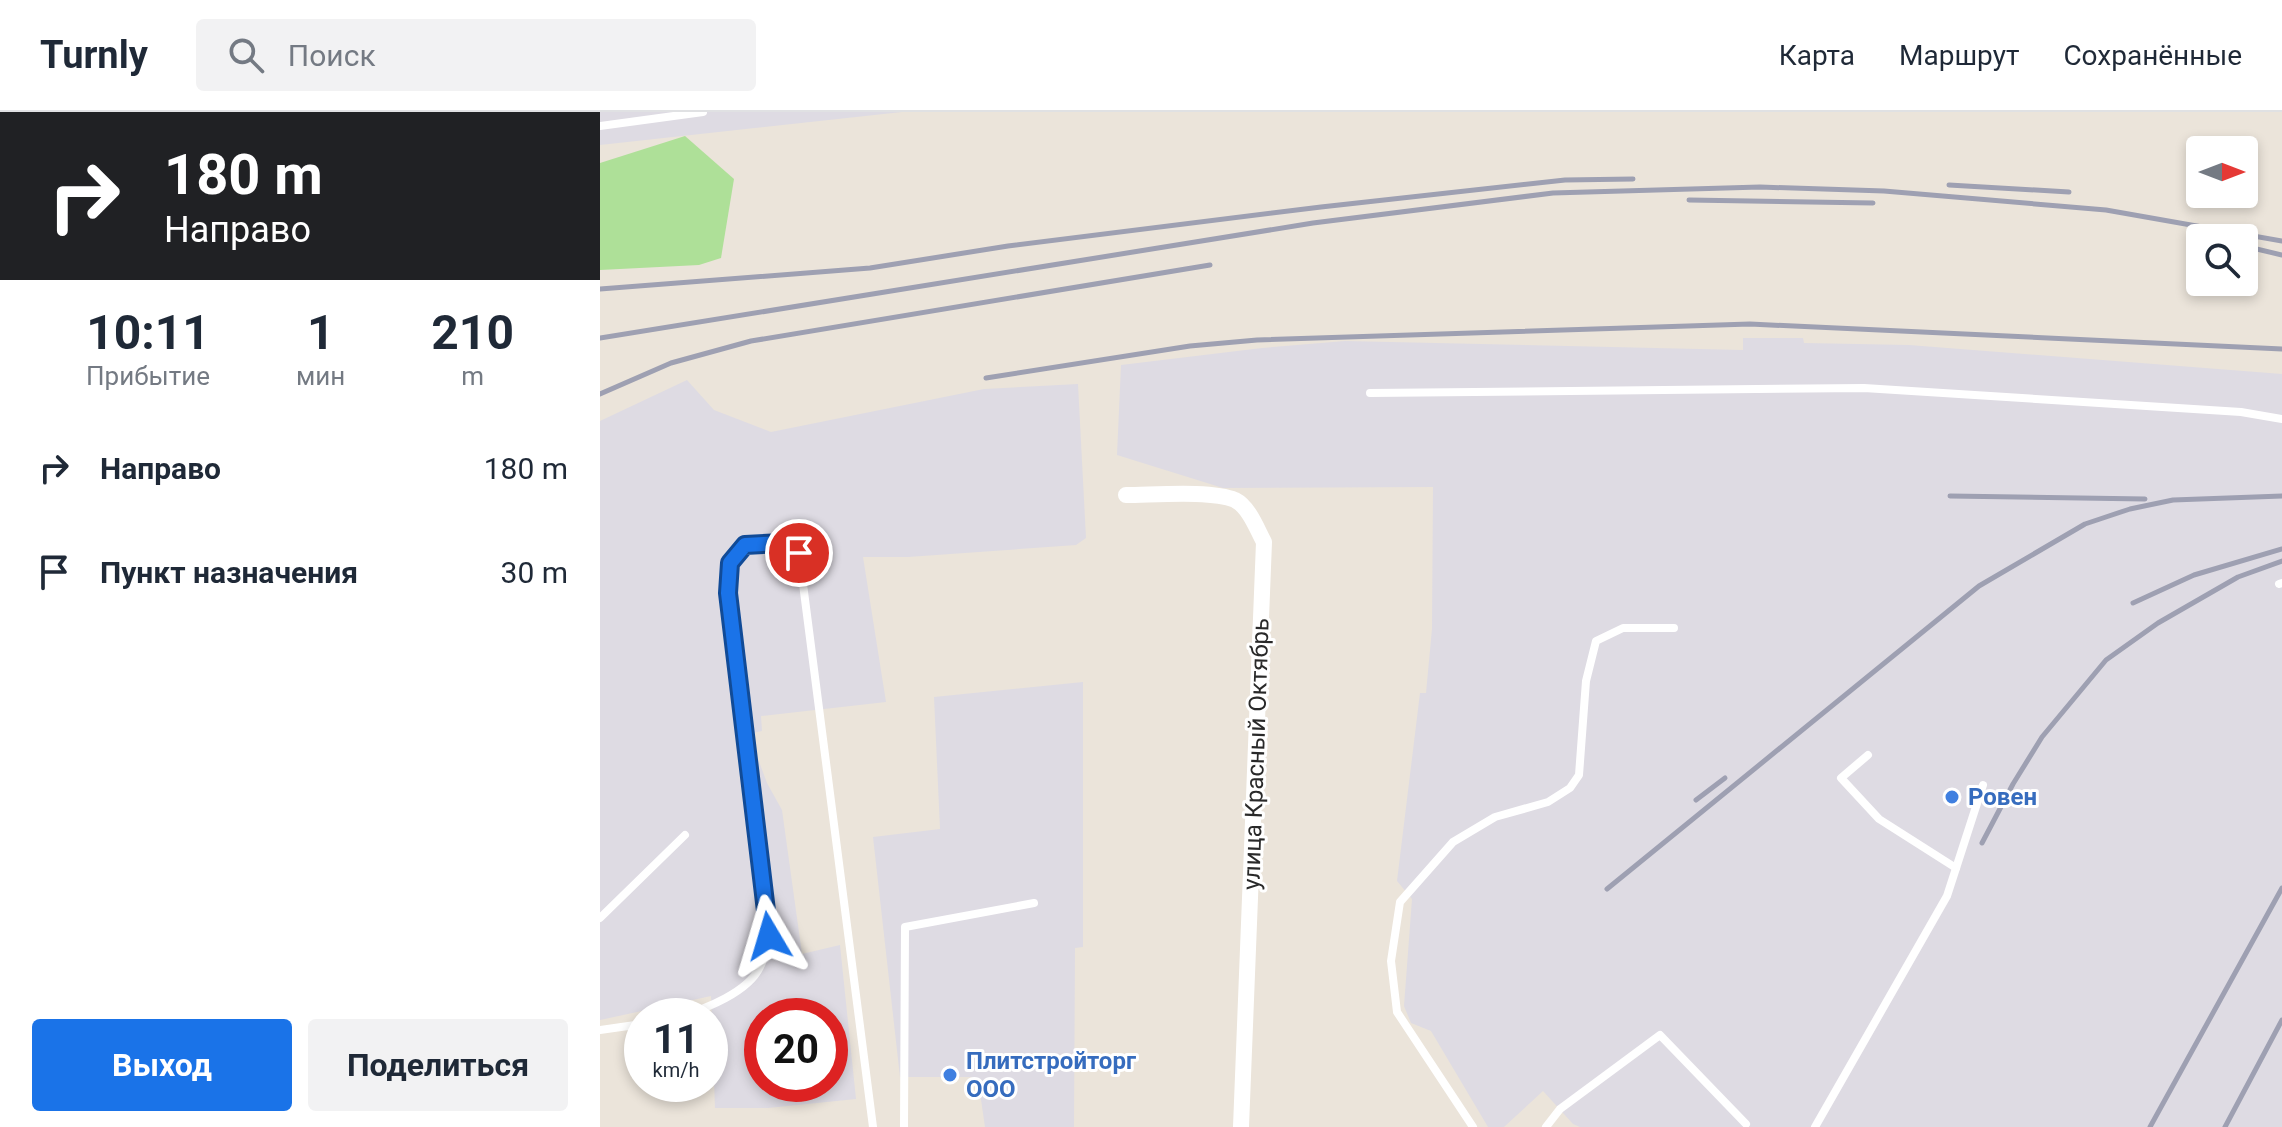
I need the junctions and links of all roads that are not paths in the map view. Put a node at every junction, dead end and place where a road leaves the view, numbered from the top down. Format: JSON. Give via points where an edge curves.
{"nodes":[{"id":1,"x":703,"y":112,"type":"edge"},
{"id":2,"x":600,"y":126,"type":"edge"},
{"id":3,"x":1370,"y":393,"type":"dead end"},
{"id":4,"x":2282,"y":419,"type":"edge"},
{"id":5,"x":1126,"y":495,"type":"dead end"},
{"id":6,"x":1674,"y":628,"type":"dead end"},
{"id":7,"x":1868,"y":755,"type":"dead end"},
{"id":8,"x":1983,"y":785,"type":"dead end"},
{"id":9,"x":685,"y":835,"type":"dead end"},
{"id":10,"x":1956,"y":868,"type":"junction"},
{"id":11,"x":1034,"y":903,"type":"dead end"},
{"id":12,"x":600,"y":918,"type":"edge"},
{"id":13,"x":726,"y":998,"type":"edge"},
{"id":14,"x":624,"y":1027,"type":"edge"},
{"id":15,"x":600,"y":1030,"type":"edge"},
{"id":16,"x":1746,"y":1124,"type":"dead end"},
{"id":17,"x":873,"y":1127,"type":"edge"},
{"id":18,"x":904,"y":1127,"type":"edge"},
{"id":19,"x":1241,"y":1127,"type":"edge"},
{"id":20,"x":1473,"y":1127,"type":"edge"},
{"id":21,"x":1546,"y":1127,"type":"edge"},
{"id":22,"x":1815,"y":1127,"type":"edge"}],
"edges":[{"from":1,"to":2,"type":"lane"},
{"from":3,"to":4,"type":"lane","via":[[1864,388]]},
{"from":5,"to":19,"type":"street","name":"улица Красный Октябрь","via":[[1206,495],[1236,501],[1264,542]]},
{"from":6,"to":20,"type":"lane","via":[[1623,628],[1596,641],[1586,681],[1579,775],[1570,788],[1548,802],[1495,817],[1453,842],[1400,902],[1391,961],[1397,1012]]},
{"from":7,"to":10,"type":"lane","via":[[1841,778],[1879,819]]},
{"from":8,"to":10,"type":"lane"},
{"from":9,"to":12,"type":"lane"},
{"from":10,"to":22,"type":"lane","via":[[1947,896]]},
{"from":11,"to":18,"type":"lane","via":[[905,927]]},
{"from":13,"to":17,"type":"lane","via":[[760,969],[769,936],[728,593],[730,563],[745,545],[783,543],[799,553]]},
{"from":14,"to":15,"type":"lane"},
{"from":16,"to":21,"type":"lane","via":[[1660,1035],[1560,1109]]}]}
